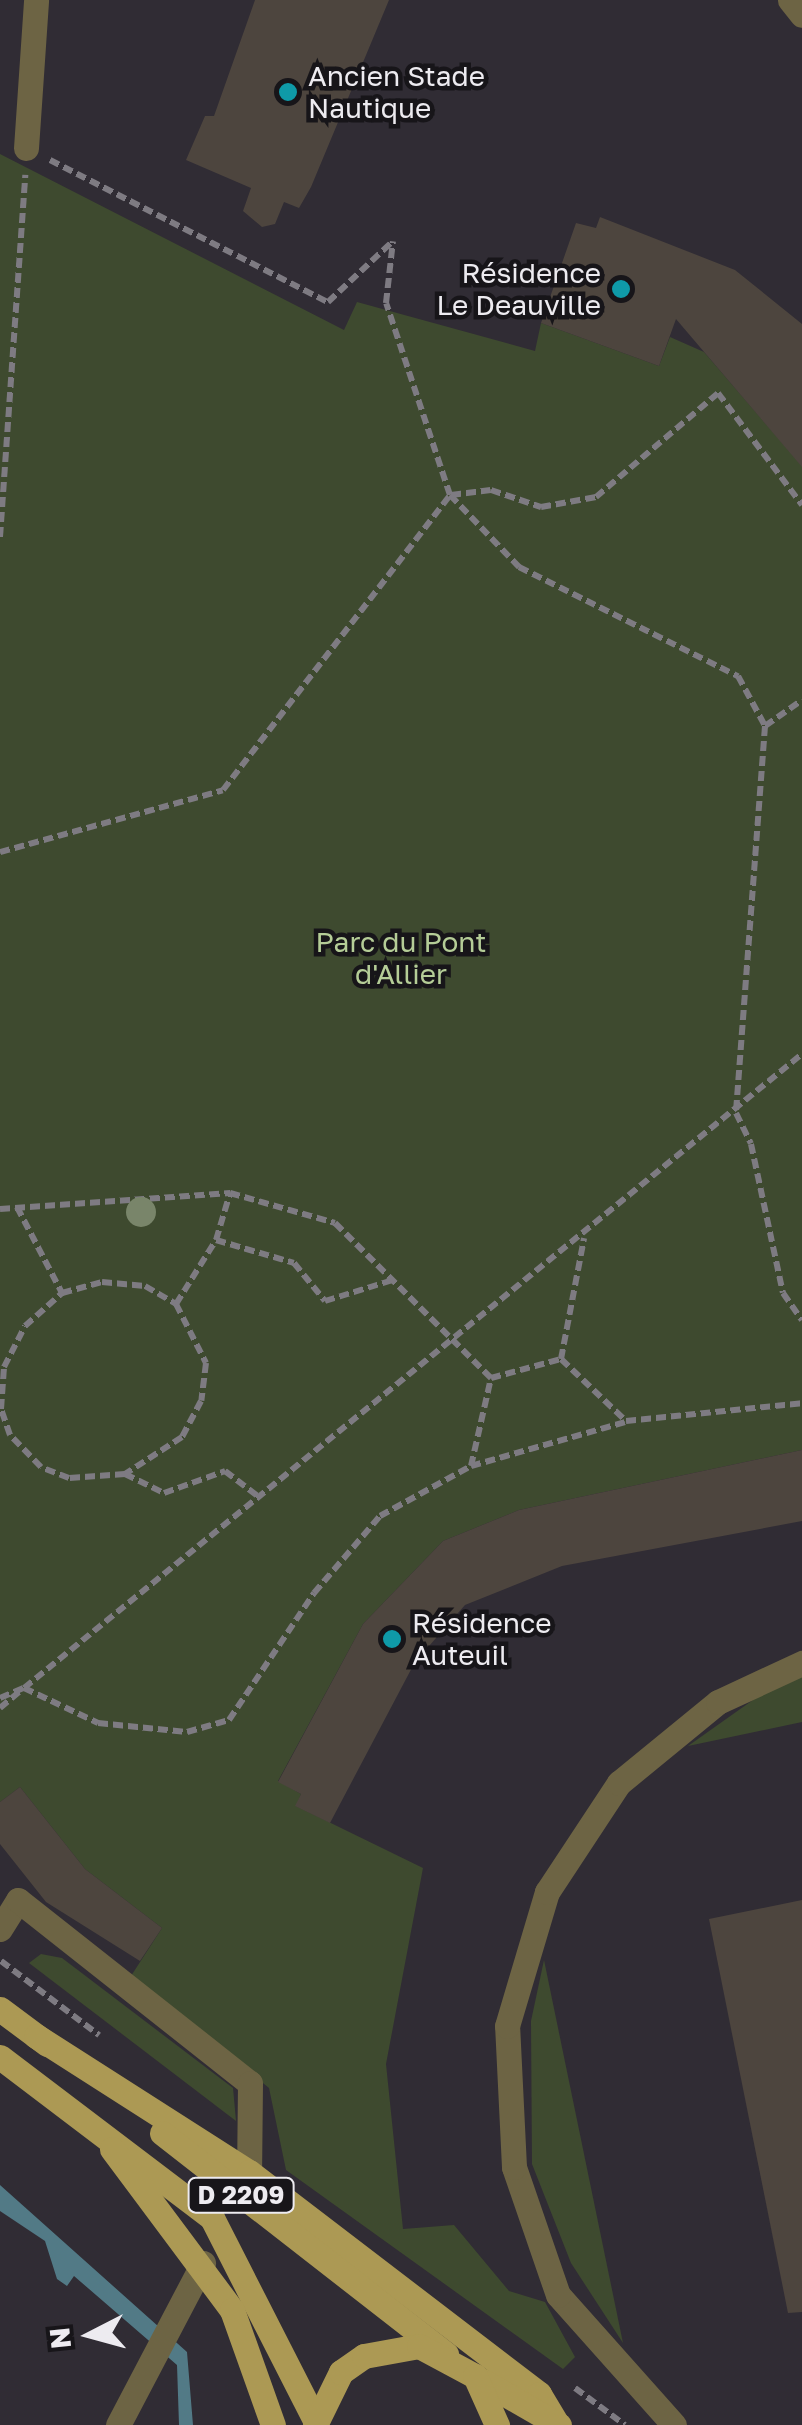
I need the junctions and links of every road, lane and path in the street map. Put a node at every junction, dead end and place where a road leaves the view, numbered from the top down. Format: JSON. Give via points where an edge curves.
{"nodes":[{"id":1,"x":36,"y":0,"type":"edge"},
{"id":2,"x":790,"y":0,"type":"edge"},
{"id":3,"x":802,"y":15,"type":"edge"},
{"id":4,"x":26,"y":148,"type":"junction"},
{"id":5,"x":450,"y":495,"type":"junction"},
{"id":6,"x":802,"y":505,"type":"edge"},
{"id":7,"x":0,"y":538,"type":"edge"},
{"id":8,"x":802,"y":700,"type":"edge"},
{"id":9,"x":765,"y":726,"type":"junction"},
{"id":10,"x":0,"y":852,"type":"edge"},
{"id":11,"x":802,"y":1054,"type":"edge"},
{"id":12,"x":736,"y":1114,"type":"junction"},
{"id":13,"x":230,"y":1194,"type":"junction"},
{"id":14,"x":16,"y":1207,"type":"junction"},
{"id":15,"x":0,"y":1209,"type":"edge"},
{"id":16,"x":585,"y":1235,"type":"junction"},
{"id":17,"x":216,"y":1240,"type":"junction"},
{"id":18,"x":393,"y":1280,"type":"junction"},
{"id":19,"x":62,"y":1293,"type":"junction"},
{"id":20,"x":176,"y":1304,"type":"junction"},
{"id":21,"x":802,"y":1320,"type":"edge"},
{"id":22,"x":454,"y":1342,"type":"junction"},
{"id":23,"x":562,"y":1360,"type":"junction"},
{"id":24,"x":492,"y":1378,"type":"junction"},
{"id":25,"x":802,"y":1403,"type":"edge"},
{"id":26,"x":0,"y":1409,"type":"edge"},
{"id":27,"x":626,"y":1421,"type":"junction"},
{"id":28,"x":471,"y":1466,"type":"junction"},
{"id":29,"x":125,"y":1474,"type":"junction"},
{"id":30,"x":260,"y":1497,"type":"junction"},
{"id":31,"x":802,"y":1663,"type":"edge"},
{"id":32,"x":24,"y":1688,"type":"junction"},
{"id":33,"x":0,"y":1698,"type":"edge"},
{"id":34,"x":0,"y":1708,"type":"edge"},
{"id":35,"x":0,"y":1929,"type":"edge"},
{"id":36,"x":0,"y":2010,"type":"edge"},
{"id":37,"x":36,"y":2036,"type":"junction"},
{"id":38,"x":0,"y":2057,"type":"edge"},
{"id":39,"x":94,"y":2126,"type":"junction"},
{"id":40,"x":250,"y":2172,"type":"junction"},
{"id":41,"x":203,"y":2263,"type":"junction"},
{"id":42,"x":446,"y":2354,"type":"junction"},
{"id":43,"x":475,"y":2376,"type":"junction"},
{"id":44,"x":316,"y":2423,"type":"edge"},
{"id":45,"x":558,"y":2424,"type":"edge"},
{"id":46,"x":118,"y":2425,"type":"edge"},
{"id":47,"x":273,"y":2425,"type":"edge"},
{"id":48,"x":496,"y":2425,"type":"edge"},
{"id":49,"x":674,"y":2425,"type":"edge"}],
"edges":[{"from":1,"to":4,"type":"street"},
{"from":2,"to":3,"type":"street"},
{"from":4,"to":5,"type":"path","via":[[328,302],[393,241],[386,303]]},
{"from":4,"to":7,"type":"path"},
{"from":5,"to":6,"type":"path","via":[[491,490],[540,508],[596,497],[718,393]]},
{"from":5,"to":9,"type":"path","via":[[519,567],[738,676]]},
{"from":5,"to":10,"type":"path","via":[[223,790]]},
{"from":8,"to":9,"type":"path"},
{"from":9,"to":12,"type":"path"},
{"from":11,"to":12,"type":"path"},
{"from":12,"to":16,"type":"path"},
{"from":12,"to":21,"type":"path","via":[[751,1144],[782,1292]]},
{"from":13,"to":14,"type":"path"},
{"from":13,"to":17,"type":"path"},
{"from":13,"to":18,"type":"path","via":[[335,1223]]},
{"from":14,"to":15,"type":"path"},
{"from":14,"to":19,"type":"path"},
{"from":16,"to":22,"type":"path"},
{"from":16,"to":23,"type":"path"},
{"from":17,"to":18,"type":"path","via":[[294,1262],[325,1301]]},
{"from":17,"to":20,"type":"path"},
{"from":18,"to":22,"type":"path"},
{"from":19,"to":20,"type":"path","via":[[102,1282],[144,1286]]},
{"from":19,"to":26,"type":"path","via":[[18,1340]]},
{"from":20,"to":29,"type":"path","via":[[206,1363],[201,1402],[182,1437]]},
{"from":22,"to":24,"type":"path"},
{"from":22,"to":30,"type":"path"},
{"from":23,"to":24,"type":"path"},
{"from":23,"to":27,"type":"path"},
{"from":24,"to":28,"type":"path"},
{"from":25,"to":27,"type":"path"},
{"from":26,"to":29,"type":"path","via":[[41,1467],[68,1478]]},
{"from":27,"to":28,"type":"path"},
{"from":28,"to":32,"type":"path","via":[[380,1516],[314,1593],[230,1720],[187,1732],[98,1723]]},
{"from":29,"to":30,"type":"path","via":[[164,1493],[226,1471]]},
{"from":30,"to":32,"type":"path"},
{"from":31,"to":49,"type":"street","via":[[669,1734],[619,1784],[547,1892],[507,2026],[514,2167],[558,2295]]},
{"from":32,"to":33,"type":"path"},
{"from":32,"to":34,"type":"path"},
{"from":35,"to":40,"type":"street","via":[[18,1900],[250,2083]]},
{"from":36,"to":37,"type":"main road","number":"D 2209"},
{"from":37,"to":40,"type":"main road"},
{"from":37,"to":42,"type":"main road","number":"D 2209"},
{"from":38,"to":39,"type":"main road","number":"D 2209"},
{"from":39,"to":41,"type":"main road","number":"D 2209"},
{"from":39,"to":44,"type":"main road","number":"D 2209","via":[[212,2218]]},
{"from":40,"to":45,"type":"main road","via":[[540,2394]]},
{"from":41,"to":46,"type":"street"},
{"from":41,"to":47,"type":"main road","number":"D 2209","via":[[232,2310]]},
{"from":42,"to":43,"type":"main road"},
{"from":42,"to":44,"type":"main road","via":[[419,2346],[364,2356],[341,2372]]},
{"from":43,"to":45,"type":"main road"},
{"from":43,"to":48,"type":"main road"}]}
